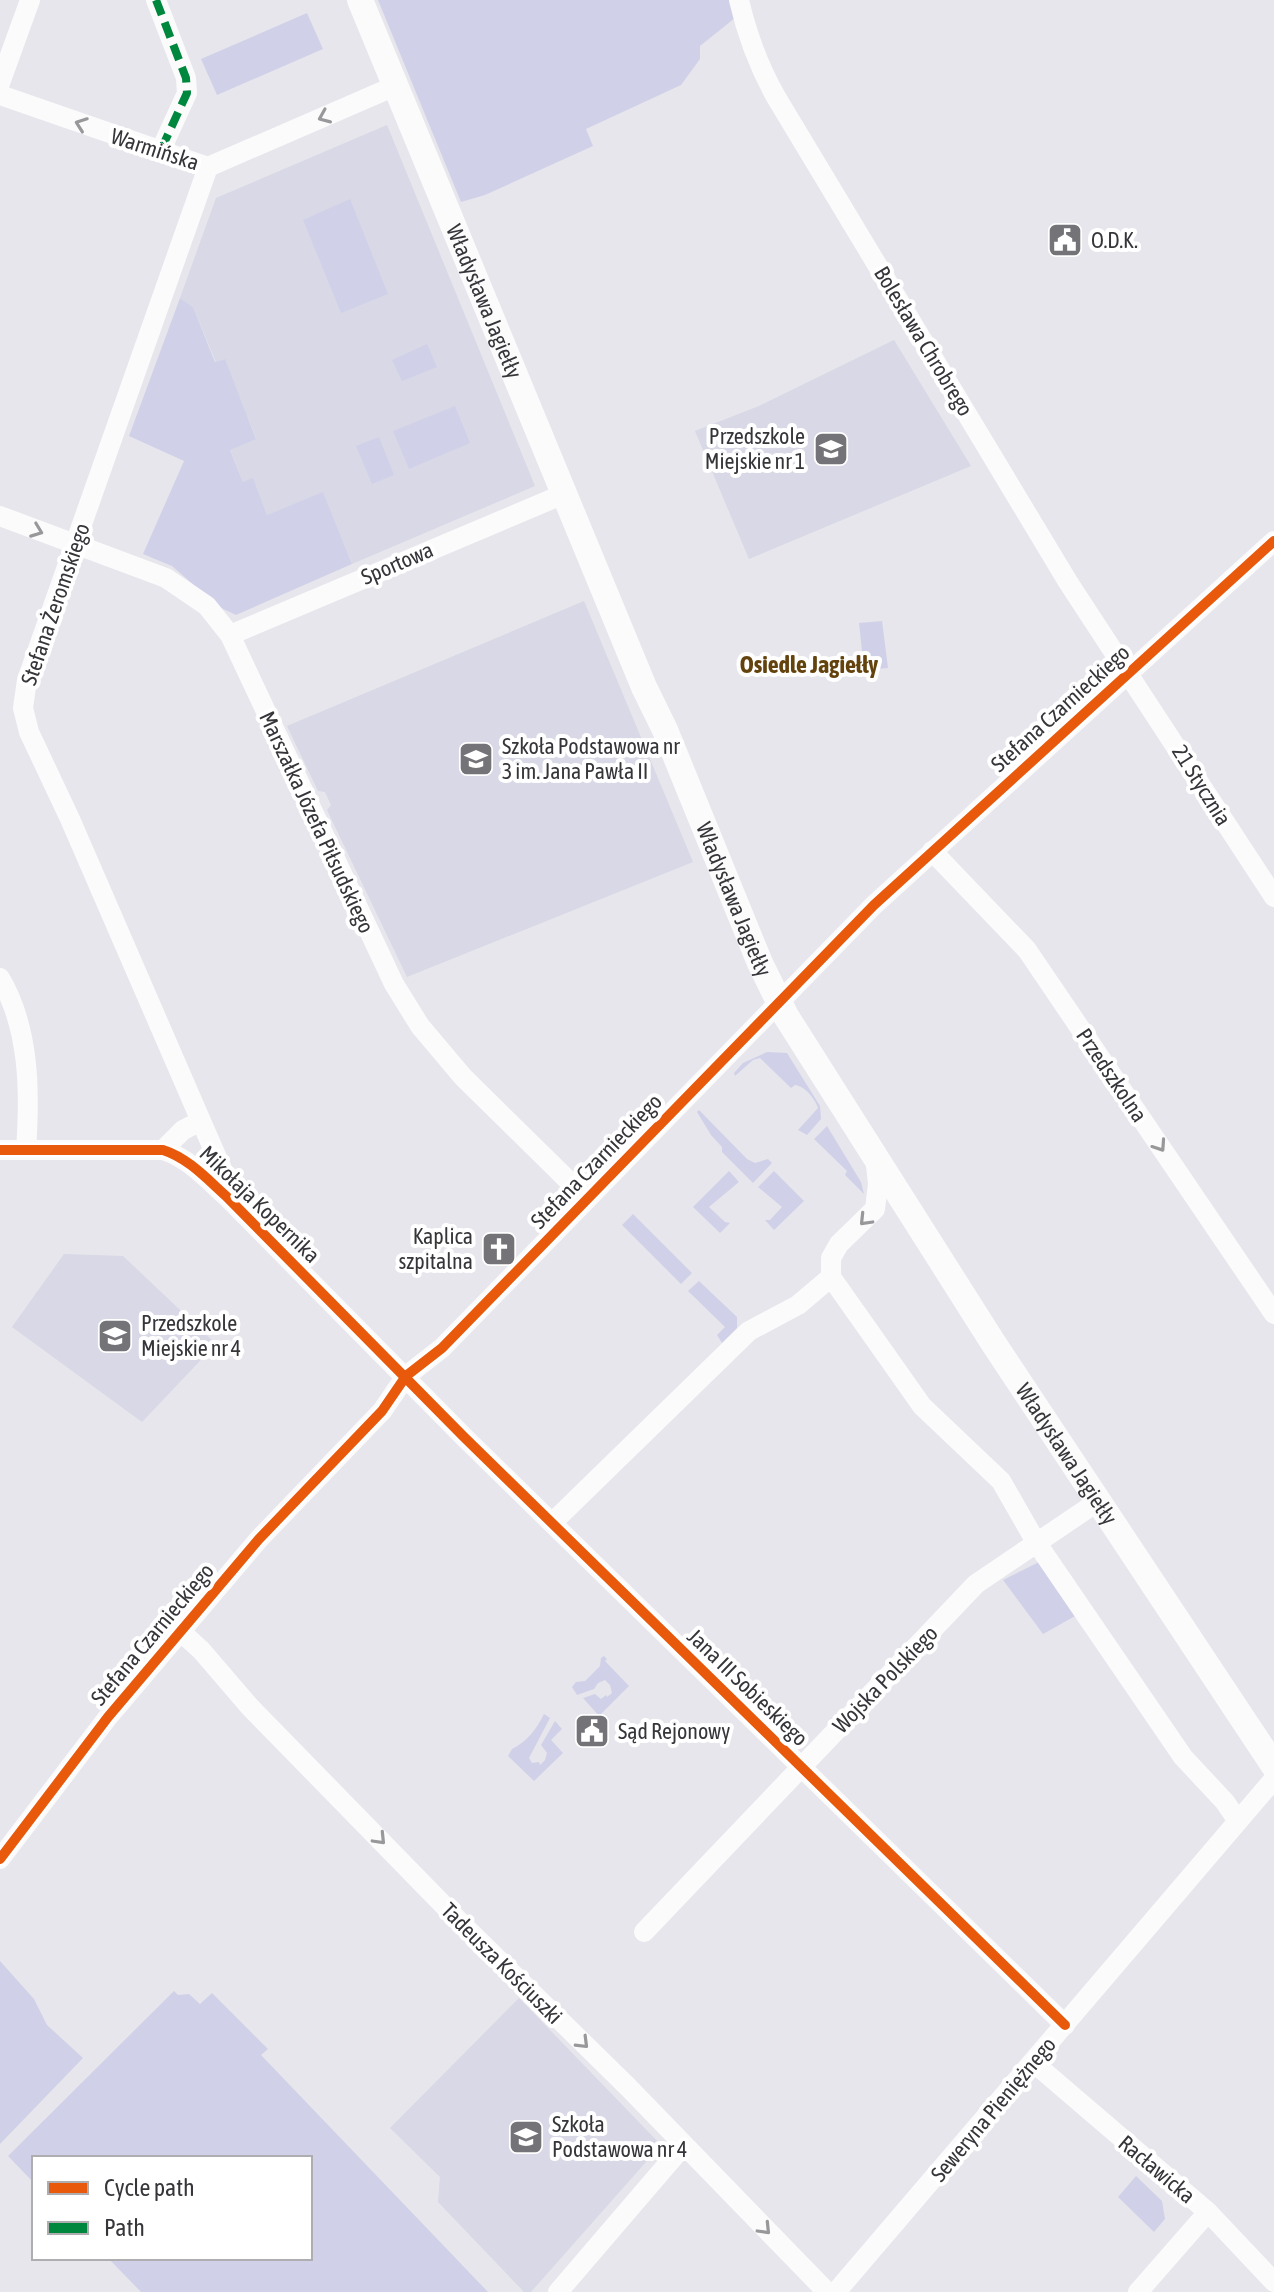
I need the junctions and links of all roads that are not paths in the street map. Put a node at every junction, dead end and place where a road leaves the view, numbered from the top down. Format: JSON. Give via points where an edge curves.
{"nodes":[{"id":1,"x":30,"y":0,"type":"edge"},
{"id":2,"x":156,"y":0,"type":"edge"},
{"id":3,"x":360,"y":0,"type":"edge"},
{"id":4,"x":739,"y":0,"type":"edge"},
{"id":5,"x":0,"y":83,"type":"edge"},
{"id":6,"x":395,"y":86,"type":"junction"},
{"id":7,"x":0,"y":95,"type":"edge"},
{"id":8,"x":160,"y":152,"type":"junction"},
{"id":9,"x":208,"y":167,"type":"junction"},
{"id":10,"x":564,"y":494,"type":"junction"},
{"id":11,"x":0,"y":516,"type":"edge"},
{"id":12,"x":1274,"y":541,"type":"edge"},
{"id":13,"x":75,"y":546,"type":"junction"},
{"id":14,"x":230,"y":635,"type":"junction"},
{"id":15,"x":1129,"y":673,"type":"junction"},
{"id":16,"x":932,"y":851,"type":"junction"},
{"id":17,"x":1274,"y":897,"type":"edge"},
{"id":18,"x":0,"y":978,"type":"edge"},
{"id":19,"x":779,"y":1003,"type":"junction"},
{"id":20,"x":201,"y":1121,"type":"junction"},
{"id":21,"x":0,"y":1150,"type":"edge"},
{"id":22,"x":26,"y":1150,"type":"junction"},
{"id":23,"x":163,"y":1150,"type":"junction"},
{"id":24,"x":874,"y":1153,"type":"junction"},
{"id":25,"x":226,"y":1196,"type":"junction"},
{"id":26,"x":587,"y":1199,"type":"junction"},
{"id":27,"x":831,"y":1277,"type":"junction"},
{"id":28,"x":1273,"y":1313,"type":"edge"},
{"id":29,"x":406,"y":1376,"type":"junction"},
{"id":30,"x":1097,"y":1502,"type":"junction"},
{"id":31,"x":552,"y":1523,"type":"junction"},
{"id":32,"x":1036,"y":1542,"type":"junction"},
{"id":33,"x":180,"y":1631,"type":"junction"},
{"id":34,"x":801,"y":1766,"type":"junction"},
{"id":35,"x":1274,"y":1766,"type":"edge"},
{"id":36,"x":1274,"y":1779,"type":"edge"},
{"id":37,"x":1238,"y":1821,"type":"junction"},
{"id":38,"x":0,"y":1859,"type":"edge"},
{"id":39,"x":644,"y":1932,"type":"dead end"},
{"id":40,"x":1065,"y":2025,"type":"junction"},
{"id":41,"x":1034,"y":2063,"type":"junction"},
{"id":42,"x":684,"y":2145,"type":"junction"},
{"id":43,"x":1208,"y":2212,"type":"junction"},
{"id":44,"x":1274,"y":2282,"type":"edge"},
{"id":45,"x":558,"y":2292,"type":"edge"},
{"id":46,"x":827,"y":2292,"type":"edge"},
{"id":47,"x":836,"y":2292,"type":"edge"},
{"id":48,"x":1138,"y":2292,"type":"edge"}],
"edges":[{"from":1,"to":5,"type":"street"},
{"from":2,"to":8,"type":"street","via":[[187,93]]},
{"from":3,"to":6,"type":"main road","name":"Władysława Jagiełły"},
{"from":4,"to":15,"type":"street","name":"Bolesława Chrobrego","via":[[747,35],[770,87],[1036,531]]},
{"from":6,"to":9,"type":"street","name":"Warmińska","one_way":true},
{"from":6,"to":10,"type":"main road","name":"Władysława Jagiełły"},
{"from":8,"to":7,"type":"street","name":"Warmińska","one_way":true},
{"from":8,"to":9,"type":"street","name":"Warmińska"},
{"from":9,"to":13,"type":"street","name":"Stefana Żeromskiego"},
{"from":10,"to":14,"type":"street","name":"Sportowa"},
{"from":10,"to":19,"type":"main road","name":"Władysława Jagiełły"},
{"from":11,"to":13,"type":"street","name":"Marszałka Józefa Piłsudskiego","one_way":true},
{"from":12,"to":15,"type":"street","name":"Stefana Czarnieckiego"},
{"from":13,"to":14,"type":"street","name":"Marszałka Józefa Piłsudskiego","via":[[166,578],[207,606]]},
{"from":13,"to":20,"type":"street","name":"Stefana Żeromskiego","via":[[27,680],[23,708]]},
{"from":14,"to":26,"type":"street","name":"Marszałka Józefa Piłsudskiego","via":[[394,984],[420,1026],[463,1077]]},
{"from":15,"to":16,"type":"street","name":"Stefana Czarnieckiego"},
{"from":15,"to":17,"type":"street","name":"21 Stycznia"},
{"from":16,"to":19,"type":"street","name":"Stefana Czarnieckiego"},
{"from":16,"to":28,"type":"street","name":"Przedszkolna","one_way":true,"via":[[1027,950]]},
{"from":18,"to":22,"type":"street","via":[[23,1043],[30,1095]]},
{"from":19,"to":24,"type":"main road","name":"Władysława Jagiełły"},
{"from":19,"to":26,"type":"street","name":"Stefana Czarnieckiego"},
{"from":20,"to":23,"type":"street","name":"Mikołaja Kopernika"},
{"from":20,"to":25,"type":"street","name":"Mikołaja Kopernika","via":[[229,1185]]},
{"from":21,"to":22,"type":"street","name":"Mikołaja Kopernika"},
{"from":22,"to":23,"type":"street","name":"Mikołaja Kopernika"},
{"from":23,"to":25,"type":"street","name":"Mikołaja Kopernika","via":[[178,1155]]},
{"from":24,"to":27,"type":"street","one_way":true,"via":[[875,1209],[839,1244],[831,1258]]},
{"from":24,"to":30,"type":"main road","name":"Władysława Jagiełły"},
{"from":25,"to":29,"type":"street","name":"Mikołaja Kopernika"},
{"from":26,"to":29,"type":"street","name":"Stefana Czarnieckiego","via":[[442,1348]]},
{"from":27,"to":31,"type":"street","via":[[798,1305],[749,1331]]},
{"from":27,"to":32,"type":"street","via":[[922,1406],[1001,1481]]},
{"from":29,"to":31,"type":"street","name":"Jana III Sobieskiego"},
{"from":29,"to":33,"type":"street","name":"Stefana Czarnieckiego","via":[[382,1411],[284,1511]]},
{"from":30,"to":32,"type":"street","name":"Wojska Polskiego"},
{"from":30,"to":35,"type":"main road","name":"Władysława Jagiełły"},
{"from":31,"to":34,"type":"street","name":"Jana III Sobieskiego"},
{"from":32,"to":34,"type":"street","name":"Wojska Polskiego","via":[[976,1584]]},
{"from":32,"to":37,"type":"street","via":[[1183,1757]]},
{"from":33,"to":38,"type":"street","name":"Stefana Czarnieckiego"},
{"from":33,"to":42,"type":"street","name":"Tadeusza Kościuszki","one_way":true},
{"from":34,"to":39,"type":"street","name":"Wojska Polskiego"},
{"from":34,"to":40,"type":"street","name":"Jana III Sobieskiego"},
{"from":36,"to":37,"type":"street","name":"Seweryna Pieniężnego"},
{"from":37,"to":40,"type":"street","name":"Seweryna Pieniężnego"},
{"from":40,"to":41,"type":"street","name":"Seweryna Pieniężnego"},
{"from":41,"to":43,"type":"street","name":"Racławicka"},
{"from":41,"to":47,"type":"street","name":"Seweryna Pieniężnego"},
{"from":42,"to":45,"type":"street"},
{"from":42,"to":46,"type":"street","name":"Tadeusza Kościuszki","one_way":true},
{"from":43,"to":44,"type":"street","name":"Racławicka"},
{"from":43,"to":48,"type":"street"}]}
